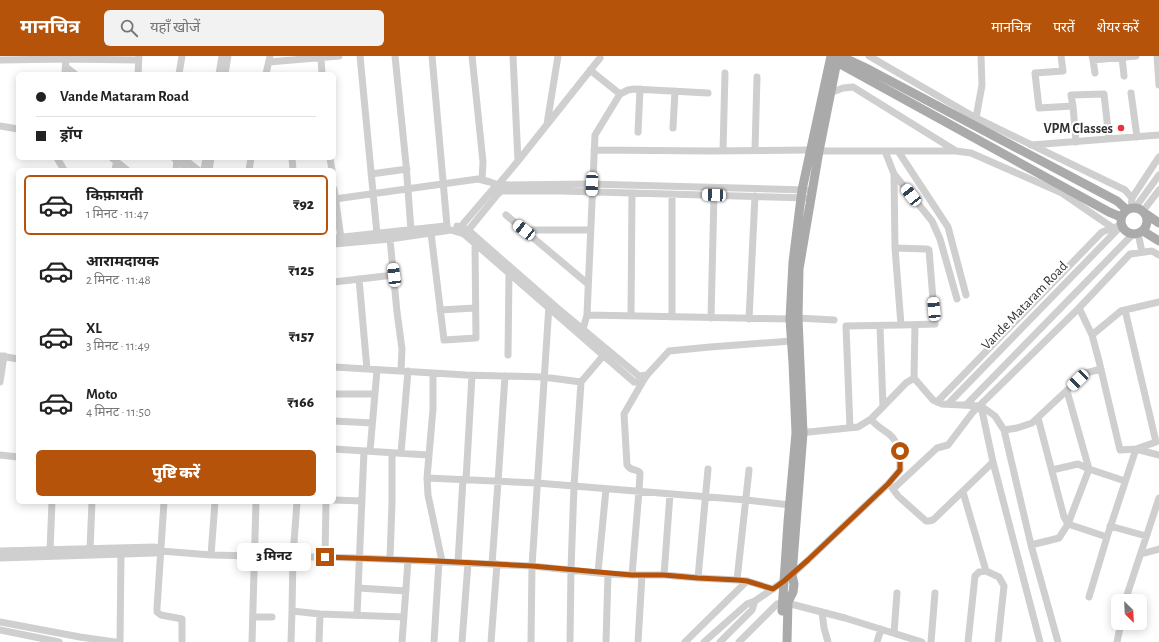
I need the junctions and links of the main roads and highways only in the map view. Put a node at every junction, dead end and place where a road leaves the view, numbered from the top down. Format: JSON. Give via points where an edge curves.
{"nodes":[{"id":1,"x":835,"y":58,"type":"edge"},
{"id":2,"x":814,"y":151,"type":"junction"},
{"id":3,"x":1137,"y":216,"type":"edge"},
{"id":4,"x":1138,"y":233,"type":"junction"},
{"id":5,"x":1159,"y":241,"type":"edge"},
{"id":6,"x":794,"y":318,"type":"junction"},
{"id":7,"x":799,"y":433,"type":"junction"},
{"id":8,"x":792,"y":575,"type":"junction"},
{"id":9,"x":784,"y":581,"type":"junction"},
{"id":10,"x":785,"y":602,"type":"junction"},
{"id":11,"x":781,"y":642,"type":"edge"},
{"id":12,"x":787,"y":642,"type":"edge"}],
"edges":[{"from":1,"to":2,"type":"main road"},
{"from":1,"to":2,"type":"main road","via":[[830,93]]},
{"from":1,"to":3,"type":"main road","via":[[871,71],[1117,201]]},
{"from":1,"to":3,"type":"main road","via":[[1109,212]]},
{"from":2,"to":6,"type":"main road","via":[[806,194]]},
{"from":3,"to":4,"type":"main road","via":[[1147,223]]},
{"from":3,"to":4,"type":"main road","via":[[1127,232]]},
{"from":4,"to":5,"type":"main road"},
{"from":6,"to":7,"type":"main road"},
{"from":6,"to":7,"type":"main road","via":[[791,341]]},
{"from":7,"to":8,"type":"main road"},
{"from":7,"to":9,"type":"main road"},
{"from":8,"to":9,"type":"main road"},
{"from":8,"to":10,"type":"main road","via":[[793,592]]},
{"from":9,"to":10,"type":"main road"},
{"from":10,"to":11,"type":"main road"},
{"from":10,"to":12,"type":"main road"}]}
